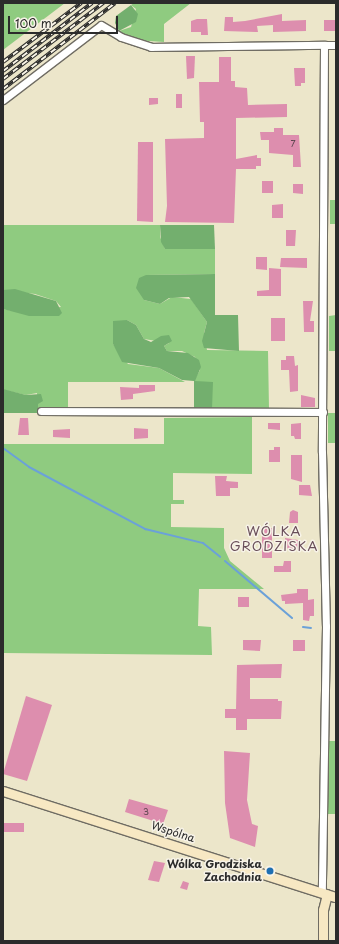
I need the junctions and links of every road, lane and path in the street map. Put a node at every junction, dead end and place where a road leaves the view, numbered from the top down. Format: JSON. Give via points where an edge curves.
{"nodes":[{"id":1,"x":324,"y":45,"type":"junction"},
{"id":2,"x":336,"y":45,"type":"edge"},
{"id":3,"x":3,"y":100,"type":"edge"},
{"id":4,"x":41,"y":411,"type":"dead end"},
{"id":5,"x":323,"y":412,"type":"junction"},
{"id":6,"x":3,"y":791,"type":"edge"},
{"id":7,"x":328,"y":895,"type":"edge"},
{"id":8,"x":323,"y":941,"type":"edge"}],
"edges":[{"from":1,"to":2,"type":"street"},
{"from":1,"to":3,"type":"street","via":[[151,47],[121,37],[101,24]]},
{"from":1,"to":5,"type":"street"},
{"from":4,"to":5,"type":"street"},
{"from":5,"to":7,"type":"street"},
{"from":6,"to":7,"type":"street","name":"Wspólna"},
{"from":7,"to":8,"type":"street","via":[[323,910]]}]}
